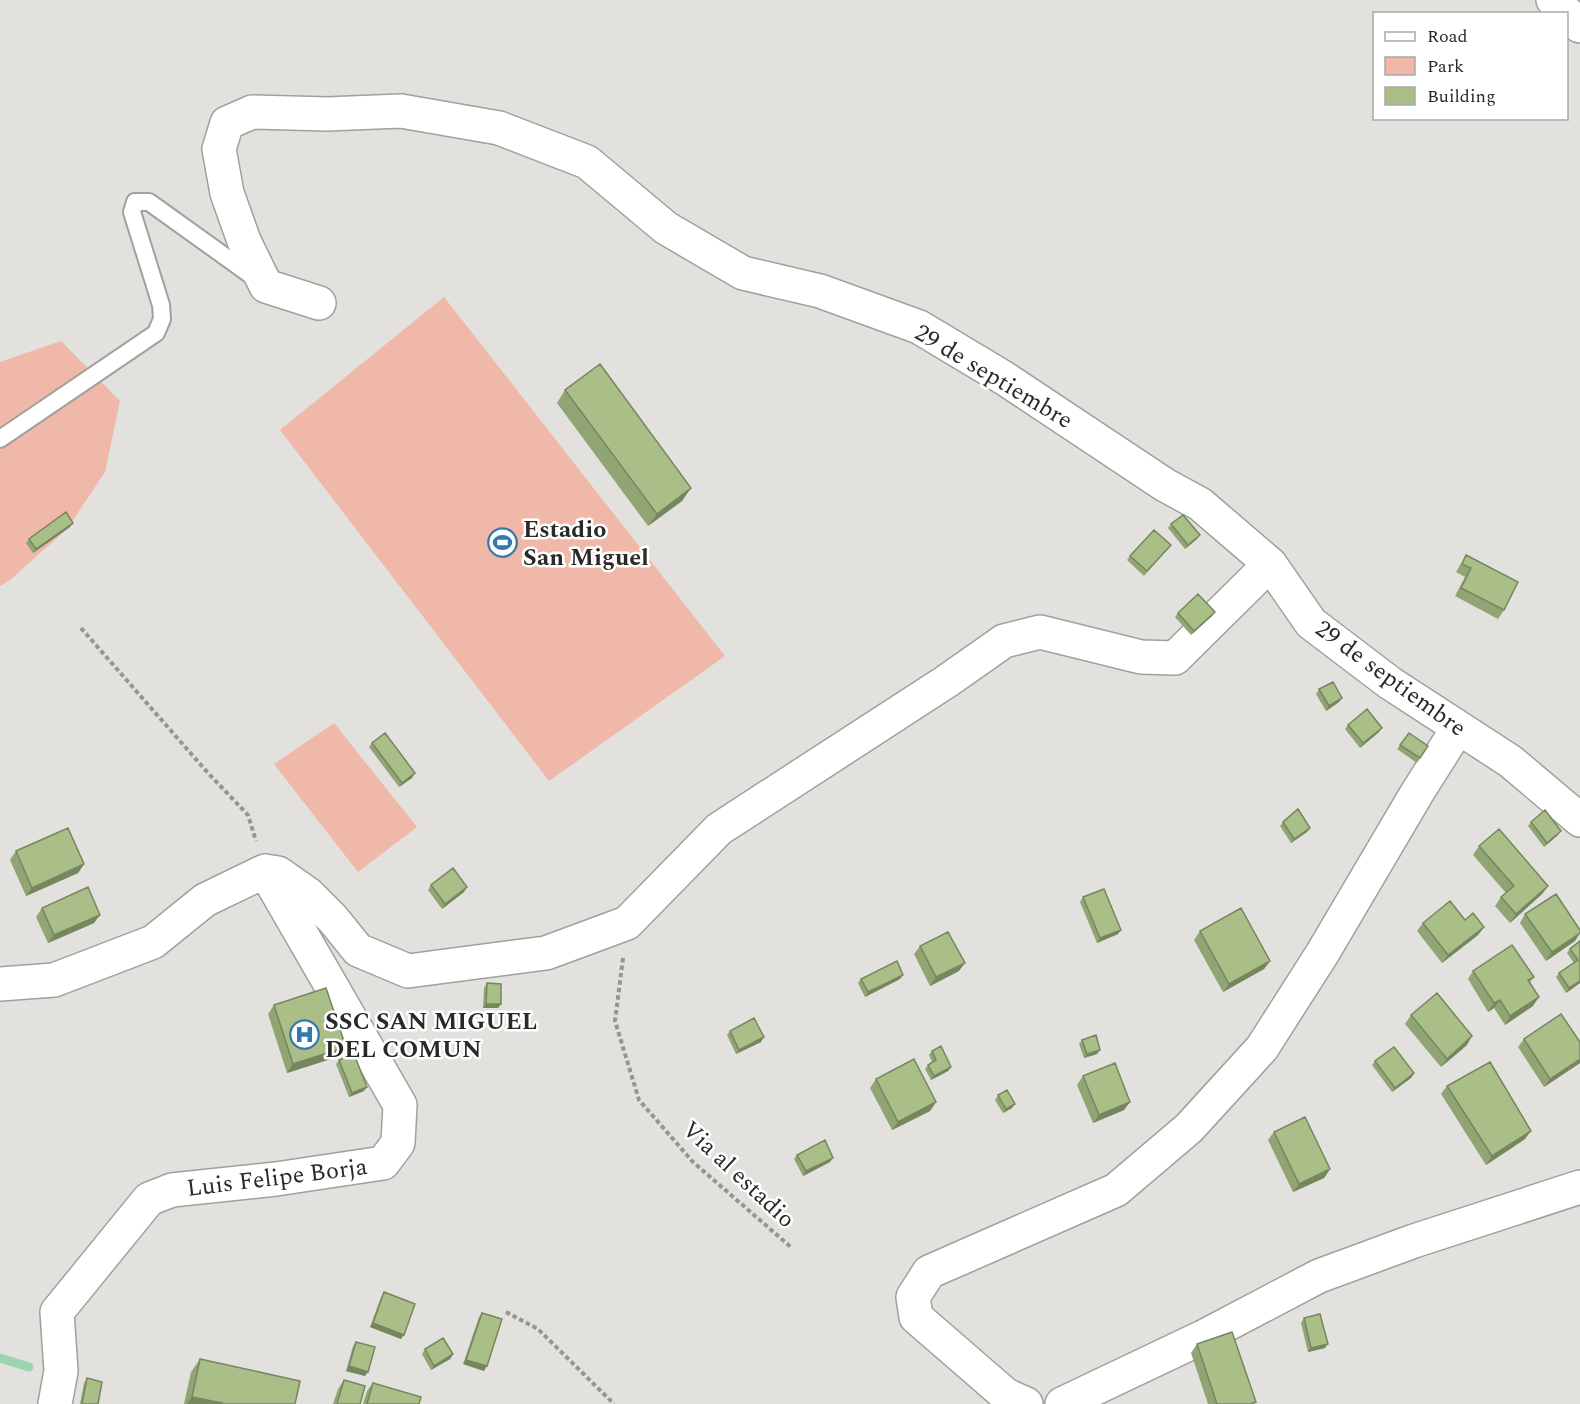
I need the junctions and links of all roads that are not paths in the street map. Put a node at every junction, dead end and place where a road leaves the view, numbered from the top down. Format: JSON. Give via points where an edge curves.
{"nodes":[{"id":1,"x":1553,"y":0,"type":"edge"},
{"id":2,"x":1565,"y":12,"type":"edge"},
{"id":3,"x":1568,"y":14,"type":"edge"},
{"id":4,"x":1580,"y":26,"type":"edge"},
{"id":5,"x":266,"y":286,"type":"junction"},
{"id":6,"x":319,"y":303,"type":"dead end"},
{"id":7,"x":0,"y":439,"type":"edge"},
{"id":8,"x":1270,"y":564,"type":"junction"},
{"id":9,"x":1458,"y":728,"type":"junction"},
{"id":10,"x":1580,"y":820,"type":"edge"},
{"id":11,"x":265,"y":871,"type":"junction"},
{"id":12,"x":0,"y":984,"type":"edge"},
{"id":13,"x":1580,"y":1187,"type":"edge"},
{"id":14,"x":55,"y":1404,"type":"edge"},
{"id":15,"x":1026,"y":1404,"type":"edge"},
{"id":16,"x":1062,"y":1404,"type":"edge"}],
"edges":[{"from":1,"to":2,"type":"main road"},
{"from":3,"to":4,"type":"main road"},
{"from":5,"to":6,"type":"main road"},
{"from":5,"to":7,"type":"lane","via":[[148,202],[135,202],[132,212],[161,305],[162,319],[156,333]]},
{"from":5,"to":8,"type":"main road","name":"29 de septiembre","via":[[227,193],[219,149],[227,123],[252,112],[401,111],[499,128],[587,162],[666,228],[743,273],[820,291],[919,327],[1200,504]]},
{"from":8,"to":9,"type":"main road","name":"29 de septiembre","via":[[1311,623]]},
{"from":8,"to":11,"type":"main road","via":[[1175,657],[1141,657],[1040,633],[1004,641],[719,829],[627,923],[546,953],[408,971],[358,950],[308,894],[278,873]]},
{"from":9,"to":10,"type":"main road","name":"29 de septiembre","via":[[1510,761]]},
{"from":9,"to":15,"type":"main road","via":[[1262,1048],[1189,1128],[1116,1190],[929,1272],[912,1297],[916,1317],[1006,1395]]},
{"from":11,"to":12,"type":"main road","via":[[205,900],[153,942],[54,980]]},
{"from":11,"to":14,"type":"main road","name":"Luis Felipe Borja","via":[[400,1105],[398,1143],[383,1163],[172,1190],[149,1199],[57,1312],[61,1371]]},
{"from":13,"to":16,"type":"main road","via":[[1319,1276]]}]}
